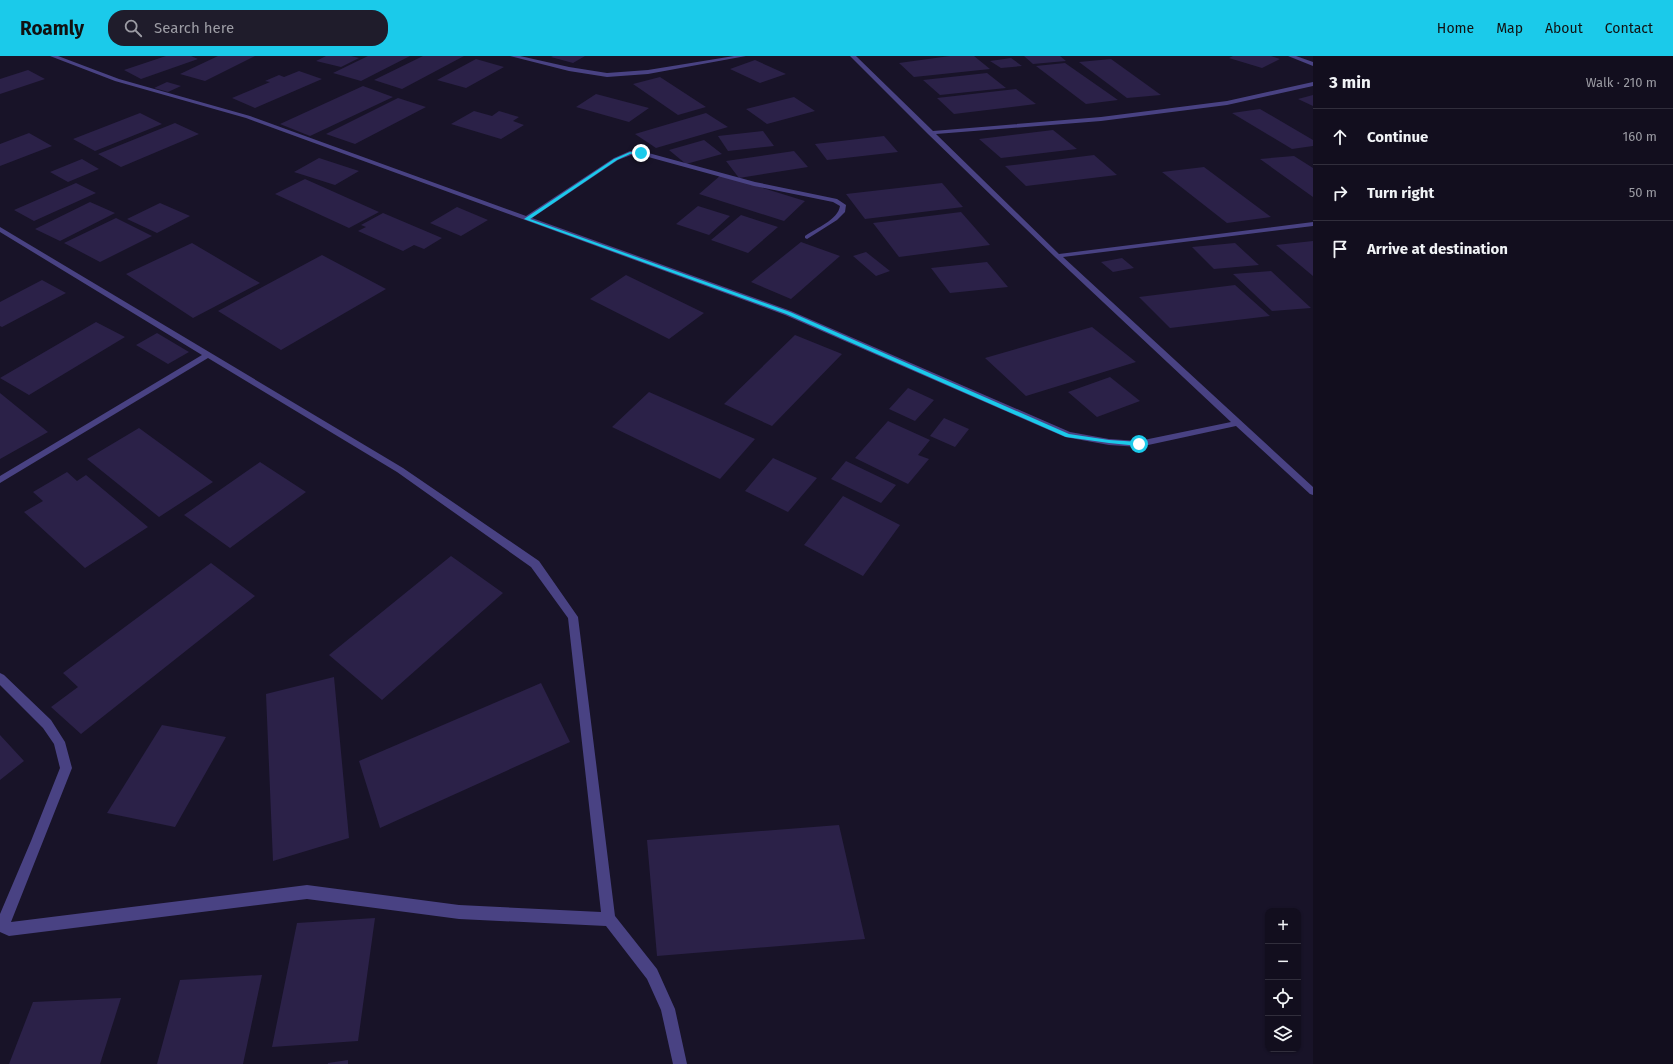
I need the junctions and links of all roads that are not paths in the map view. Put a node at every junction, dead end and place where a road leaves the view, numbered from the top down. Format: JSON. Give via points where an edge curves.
{"nodes":[{"id":1,"x":53,"y":56,"type":"edge"},
{"id":2,"x":513,"y":56,"type":"edge"},
{"id":3,"x":743,"y":56,"type":"edge"},
{"id":4,"x":853,"y":56,"type":"edge"},
{"id":5,"x":1290,"y":56,"type":"edge"},
{"id":6,"x":1313,"y":64,"type":"edge"},
{"id":7,"x":1313,"y":84,"type":"edge"},
{"id":8,"x":930,"y":133,"type":"junction"},
{"id":9,"x":526,"y":219,"type":"junction"},
{"id":10,"x":1313,"y":224,"type":"edge"},
{"id":11,"x":0,"y":229,"type":"edge"},
{"id":12,"x":807,"y":237,"type":"dead end"},
{"id":13,"x":1057,"y":256,"type":"junction"},
{"id":14,"x":209,"y":354,"type":"junction"},
{"id":15,"x":1238,"y":423,"type":"junction"},
{"id":16,"x":0,"y":480,"type":"edge"},
{"id":17,"x":1313,"y":492,"type":"edge"},
{"id":18,"x":0,"y":678,"type":"edge"},
{"id":19,"x":610,"y":920,"type":"junction"},
{"id":20,"x":680,"y":1064,"type":"edge"}],
"edges":[{"from":1,"to":9,"type":"street","via":[[117,80],[248,118]]},
{"from":2,"to":3,"type":"street","via":[[607,75],[648,72]]},
{"from":4,"to":8,"type":"street"},
{"from":5,"to":6,"type":"street"},
{"from":7,"to":8,"type":"street","via":[[1227,103],[1101,119]]},
{"from":8,"to":13,"type":"street"},
{"from":9,"to":12,"type":"street","via":[[616,160],[630,153],[641,153],[754,184],[835,200],[842,205],[842,212],[835,219]]},
{"from":9,"to":15,"type":"street","via":[[788,313],[1068,435],[1139,444]]},
{"from":10,"to":13,"type":"street"},
{"from":11,"to":14,"type":"street"},
{"from":13,"to":15,"type":"street"},
{"from":14,"to":16,"type":"street"},
{"from":14,"to":19,"type":"street","via":[[400,470],[535,564],[574,617]]},
{"from":15,"to":17,"type":"street"},
{"from":18,"to":19,"type":"street","via":[[47,724],[59,742],[66,768],[5,918],[4,927],[9,929],[307,892],[459,912]]},
{"from":19,"to":20,"type":"street","via":[[652,974],[668,1009]]}]}
